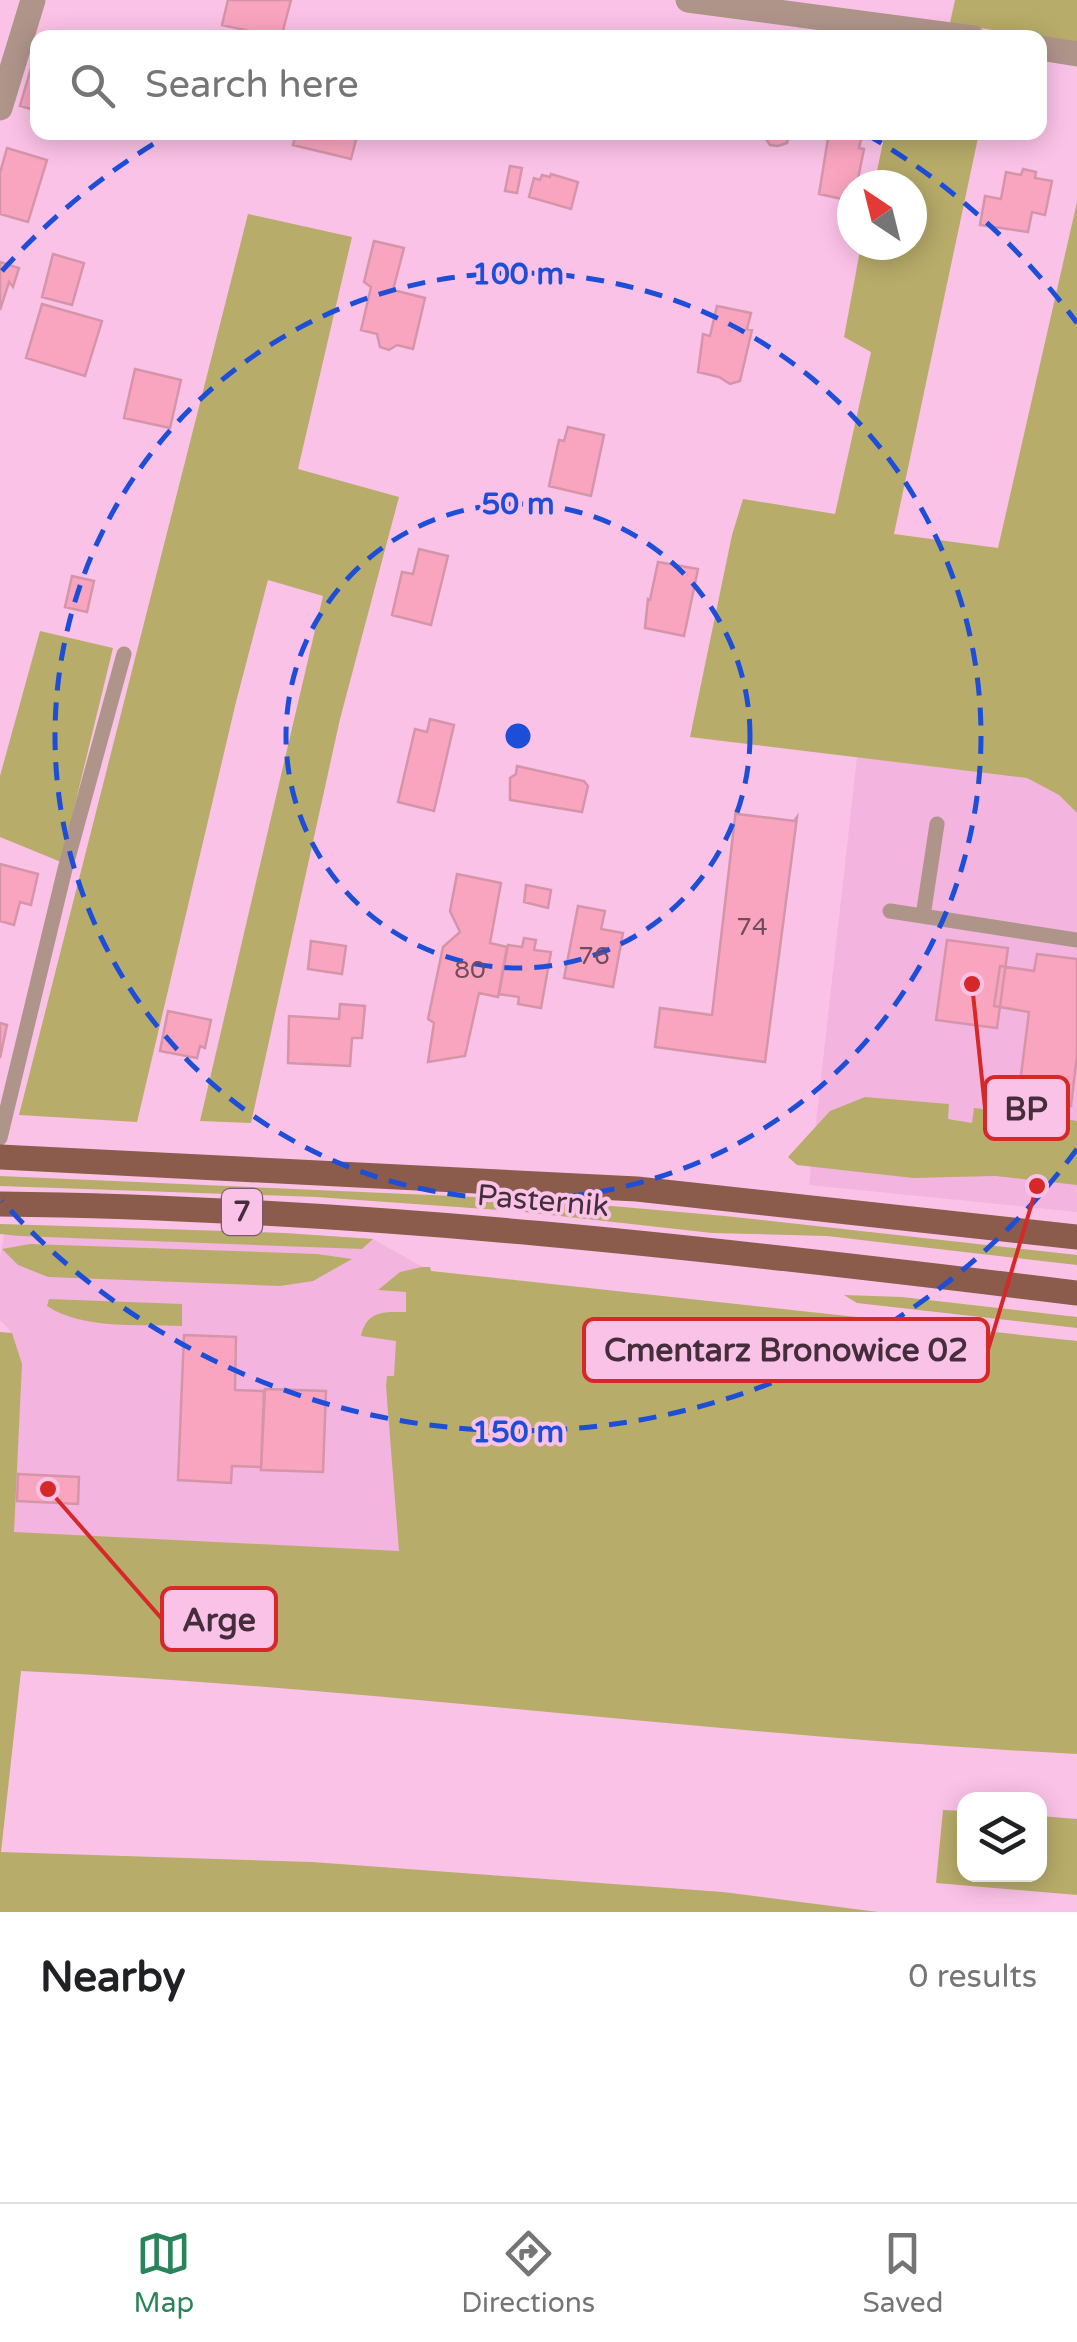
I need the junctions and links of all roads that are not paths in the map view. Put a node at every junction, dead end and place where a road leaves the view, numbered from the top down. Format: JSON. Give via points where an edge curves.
{"nodes":[{"id":1,"x":34,"y":0,"type":"edge"},
{"id":2,"x":688,"y":0,"type":"edge"},
{"id":3,"x":913,"y":30,"type":"edge"},
{"id":4,"x":1047,"y":49,"type":"edge"},
{"id":5,"x":1077,"y":54,"type":"edge"},
{"id":6,"x":0,"y":108,"type":"edge"},
{"id":7,"x":124,"y":654,"type":"dead end"},
{"id":8,"x":937,"y":824,"type":"dead end"},
{"id":9,"x":890,"y":911,"type":"dead end"},
{"id":10,"x":923,"y":916,"type":"junction"},
{"id":11,"x":1077,"y":940,"type":"edge"},
{"id":12,"x":0,"y":1138,"type":"edge"},
{"id":13,"x":0,"y":1157,"type":"edge"},
{"id":14,"x":0,"y":1204,"type":"edge"},
{"id":15,"x":1077,"y":1237,"type":"edge"},
{"id":16,"x":1077,"y":1293,"type":"edge"}],
"edges":[{"from":1,"to":6,"type":"street"},
{"from":2,"to":3,"type":"street"},
{"from":4,"to":5,"type":"street"},
{"from":7,"to":12,"type":"lane"},
{"from":8,"to":10,"type":"lane"},
{"from":9,"to":10,"type":"lane"},
{"from":10,"to":11,"type":"lane"},
{"from":13,"to":15,"type":"main road","name":"Pasternik","number":"7","via":[[637,1189]]},
{"from":14,"to":16,"type":"main road","name":"Pasternik","number":"7","via":[[484,1228]]}]}
